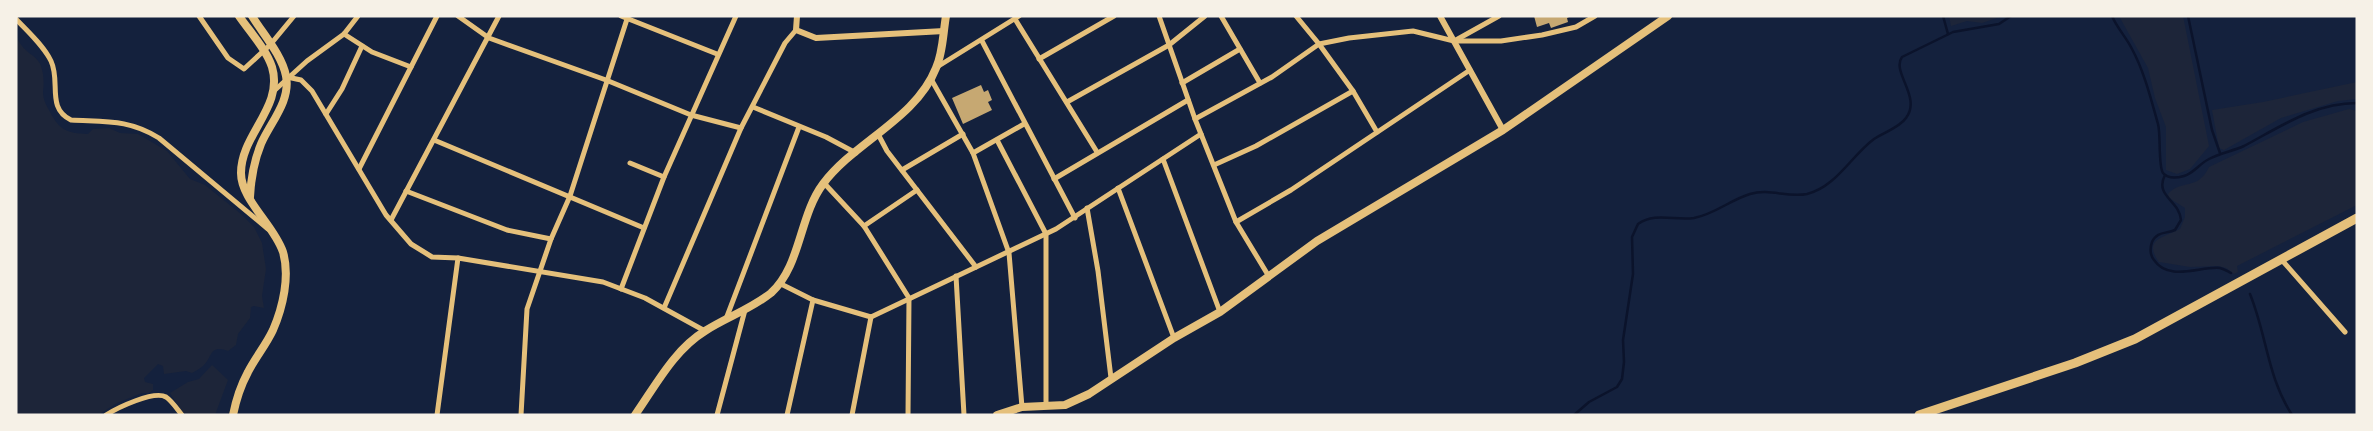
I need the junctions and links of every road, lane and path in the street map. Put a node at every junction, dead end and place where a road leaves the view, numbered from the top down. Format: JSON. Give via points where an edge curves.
{"nodes":[{"id":1,"x":200,"y":16,"type":"edge"},
{"id":2,"x":239,"y":16,"type":"edge"},
{"id":3,"x":252,"y":16,"type":"edge"},
{"id":4,"x":294,"y":16,"type":"edge"},
{"id":5,"x":358,"y":16,"type":"edge"},
{"id":6,"x":437,"y":16,"type":"edge"},
{"id":7,"x":458,"y":16,"type":"edge"},
{"id":8,"x":499,"y":16,"type":"edge"},
{"id":9,"x":621,"y":16,"type":"edge"},
{"id":10,"x":736,"y":16,"type":"edge"},
{"id":11,"x":797,"y":16,"type":"edge"},
{"id":12,"x":946,"y":16,"type":"edge"},
{"id":13,"x":1114,"y":16,"type":"edge"},
{"id":14,"x":1159,"y":16,"type":"edge"},
{"id":15,"x":1205,"y":16,"type":"edge"},
{"id":16,"x":1221,"y":16,"type":"edge"},
{"id":17,"x":1296,"y":16,"type":"edge"},
{"id":18,"x":1440,"y":16,"type":"edge"},
{"id":19,"x":1499,"y":16,"type":"edge"},
{"id":20,"x":1595,"y":16,"type":"edge"},
{"id":21,"x":1668,"y":16,"type":"edge"},
{"id":22,"x":627,"y":18,"type":"edge"},
{"id":23,"x":1017,"y":18,"type":"edge"},
{"id":24,"x":16,"y":19,"type":"edge"},
{"id":25,"x":796,"y":30,"type":"junction"},
{"id":26,"x":944,"y":31,"type":"junction"},
{"id":27,"x":344,"y":34,"type":"junction"},
{"id":28,"x":488,"y":38,"type":"junction"},
{"id":29,"x":982,"y":41,"type":"junction"},
{"id":30,"x":1454,"y":41,"type":"junction"},
{"id":31,"x":1319,"y":44,"type":"junction"},
{"id":32,"x":1169,"y":45,"type":"junction"},
{"id":33,"x":270,"y":46,"type":"junction"},
{"id":34,"x":362,"y":46,"type":"junction"},
{"id":35,"x":1240,"y":49,"type":"junction"},
{"id":36,"x":263,"y":52,"type":"junction"},
{"id":37,"x":717,"y":54,"type":"junction"},
{"id":38,"x":1039,"y":59,"type":"junction"},
{"id":39,"x":411,"y":67,"type":"junction"},
{"id":40,"x":937,"y":67,"type":"junction"},
{"id":41,"x":1470,"y":70,"type":"junction"},
{"id":42,"x":286,"y":77,"type":"junction"},
{"id":43,"x":931,"y":79,"type":"junction"},
{"id":44,"x":606,"y":80,"type":"junction"},
{"id":45,"x":1182,"y":83,"type":"junction"},
{"id":46,"x":1260,"y":84,"type":"junction"},
{"id":47,"x":275,"y":90,"type":"junction"},
{"id":48,"x":1353,"y":91,"type":"junction"},
{"id":49,"x":1188,"y":100,"type":"junction"},
{"id":50,"x":1067,"y":102,"type":"junction"},
{"id":51,"x":753,"y":107,"type":"junction"},
{"id":52,"x":326,"y":114,"type":"junction"},
{"id":53,"x":691,"y":115,"type":"junction"},
{"id":54,"x":1195,"y":119,"type":"junction"},
{"id":55,"x":1024,"y":124,"type":"junction"},
{"id":56,"x":799,"y":127,"type":"junction"},
{"id":57,"x":741,"y":128,"type":"junction"},
{"id":58,"x":1503,"y":130,"type":"junction"},
{"id":59,"x":1377,"y":132,"type":"junction"},
{"id":60,"x":878,"y":134,"type":"junction"},
{"id":61,"x":962,"y":134,"type":"junction"},
{"id":62,"x":1201,"y":134,"type":"junction"},
{"id":63,"x":434,"y":140,"type":"junction"},
{"id":64,"x":998,"y":140,"type":"junction"},
{"id":65,"x":1097,"y":152,"type":"junction"},
{"id":66,"x":856,"y":153,"type":"junction"},
{"id":67,"x":973,"y":153,"type":"junction"},
{"id":68,"x":1163,"y":159,"type":"junction"},
{"id":69,"x":630,"y":163,"type":"dead end"},
{"id":70,"x":1214,"y":165,"type":"junction"},
{"id":71,"x":359,"y":169,"type":"junction"},
{"id":72,"x":902,"y":170,"type":"junction"},
{"id":73,"x":664,"y":177,"type":"junction"},
{"id":74,"x":1054,"y":179,"type":"junction"},
{"id":75,"x":824,"y":183,"type":"junction"},
{"id":76,"x":1118,"y":188,"type":"junction"},
{"id":77,"x":917,"y":190,"type":"junction"},
{"id":78,"x":406,"y":191,"type":"junction"},
{"id":79,"x":570,"y":196,"type":"junction"},
{"id":80,"x":250,"y":199,"type":"junction"},
{"id":81,"x":1087,"y":208,"type":"junction"},
{"id":82,"x":1075,"y":218,"type":"junction"},
{"id":83,"x":2357,"y":218,"type":"edge"},
{"id":84,"x":391,"y":220,"type":"junction"},
{"id":85,"x":1236,"y":222,"type":"junction"},
{"id":86,"x":864,"y":226,"type":"junction"},
{"id":87,"x":644,"y":228,"type":"junction"},
{"id":88,"x":1046,"y":234,"type":"junction"},
{"id":89,"x":276,"y":235,"type":"junction"},
{"id":90,"x":551,"y":239,"type":"junction"},
{"id":91,"x":1009,"y":253,"type":"junction"},
{"id":92,"x":458,"y":258,"type":"junction"},
{"id":93,"x":2281,"y":259,"type":"junction"},
{"id":94,"x":976,"y":268,"type":"junction"},
{"id":95,"x":540,"y":271,"type":"junction"},
{"id":96,"x":1268,"y":275,"type":"junction"},
{"id":97,"x":956,"y":276,"type":"junction"},
{"id":98,"x":780,"y":283,"type":"junction"},
{"id":99,"x":622,"y":289,"type":"junction"},
{"id":100,"x":909,"y":298,"type":"junction"},
{"id":101,"x":813,"y":300,"type":"junction"},
{"id":102,"x":664,"y":308,"type":"junction"},
{"id":103,"x":745,"y":310,"type":"junction"},
{"id":104,"x":1220,"y":312,"type":"junction"},
{"id":105,"x":871,"y":317,"type":"junction"},
{"id":106,"x":726,"y":320,"type":"junction"},
{"id":107,"x":705,"y":331,"type":"junction"},
{"id":108,"x":2345,"y":332,"type":"dead end"},
{"id":109,"x":1174,"y":338,"type":"junction"},
{"id":110,"x":1111,"y":378,"type":"junction"},
{"id":111,"x":1046,"y":405,"type":"junction"},
{"id":112,"x":1022,"y":407,"type":"junction"},
{"id":113,"x":1935,"y":413,"type":"edge"},
{"id":114,"x":106,"y":415,"type":"edge"},
{"id":115,"x":182,"y":415,"type":"edge"},
{"id":116,"x":233,"y":415,"type":"edge"},
{"id":117,"x":437,"y":415,"type":"edge"},
{"id":118,"x":521,"y":415,"type":"edge"},
{"id":119,"x":636,"y":415,"type":"edge"},
{"id":120,"x":717,"y":415,"type":"edge"},
{"id":121,"x":787,"y":415,"type":"edge"},
{"id":122,"x":852,"y":415,"type":"edge"},
{"id":123,"x":908,"y":415,"type":"edge"},
{"id":124,"x":964,"y":415,"type":"edge"},
{"id":125,"x":997,"y":415,"type":"edge"},
{"id":126,"x":1919,"y":415,"type":"edge"}],
"edges":[{"from":1,"to":36,"type":"street","via":[[228,58],[244,69]]},
{"from":2,"to":36,"type":"main road"},
{"from":3,"to":33,"type":"main road"},
{"from":4,"to":33,"type":"street"},
{"from":5,"to":27,"type":"street"},
{"from":6,"to":39,"type":"street"},
{"from":7,"to":28,"type":"street"},
{"from":8,"to":28,"type":"street"},
{"from":9,"to":22,"type":"street"},
{"from":10,"to":37,"type":"street"},
{"from":11,"to":25,"type":"street"},
{"from":12,"to":26,"type":"main road"},
{"from":13,"to":38,"type":"street"},
{"from":14,"to":32,"type":"street"},
{"from":15,"to":32,"type":"street"},
{"from":16,"to":35,"type":"street"},
{"from":17,"to":31,"type":"street"},
{"from":18,"to":30,"type":"street"},
{"from":19,"to":30,"type":"street"},
{"from":20,"to":30,"type":"street","via":[[1576,27],[1542,35],[1501,41]]},
{"from":21,"to":58,"type":"main road"},
{"from":22,"to":37,"type":"street"},
{"from":22,"to":44,"type":"street"},
{"from":23,"to":29,"type":"street"},
{"from":23,"to":38,"type":"street"},
{"from":24,"to":89,"type":"street","via":[[51,61],[55,72],[56,102],[62,116],[71,120],[129,123],[144,128],[188,160]]},
{"from":25,"to":26,"type":"street","via":[[816,38]]},
{"from":25,"to":51,"type":"street","via":[[785,43]]},
{"from":26,"to":40,"type":"main road"},
{"from":27,"to":34,"type":"street"},
{"from":27,"to":42,"type":"street"},
{"from":28,"to":44,"type":"street"},
{"from":28,"to":63,"type":"street"},
{"from":29,"to":40,"type":"street"},
{"from":29,"to":55,"type":"street"},
{"from":30,"to":31,"type":"street","via":[[1413,31]]},
{"from":30,"to":41,"type":"street"},
{"from":31,"to":46,"type":"street"},
{"from":31,"to":48,"type":"street"},
{"from":32,"to":45,"type":"street"},
{"from":32,"to":50,"type":"street"},
{"from":33,"to":36,"type":"street"},
{"from":33,"to":42,"type":"main road"},
{"from":34,"to":39,"type":"street"},
{"from":34,"to":52,"type":"street"},
{"from":35,"to":45,"type":"street"},
{"from":35,"to":46,"type":"street"},
{"from":36,"to":47,"type":"main road","via":[[271,66]]},
{"from":37,"to":53,"type":"street"},
{"from":38,"to":50,"type":"street"},
{"from":39,"to":71,"type":"street"},
{"from":40,"to":43,"type":"main road"},
{"from":41,"to":58,"type":"street"},
{"from":41,"to":59,"type":"street"},
{"from":42,"to":47,"type":"street"},
{"from":42,"to":52,"type":"street","via":[[301,80]]},
{"from":42,"to":80,"type":"main road","via":[[284,98],[254,166]]},
{"from":43,"to":60,"type":"main road","via":[[906,110]]},
{"from":43,"to":61,"type":"street"},
{"from":44,"to":53,"type":"street"},
{"from":44,"to":79,"type":"street"},
{"from":45,"to":49,"type":"street"},
{"from":46,"to":54,"type":"street"},
{"from":47,"to":80,"type":"main road","via":[[248,142],[244,157],[241,182]]},
{"from":48,"to":59,"type":"street"},
{"from":48,"to":70,"type":"street","via":[[1256,146]]},
{"from":49,"to":54,"type":"street"},
{"from":49,"to":65,"type":"street"},
{"from":50,"to":65,"type":"street"},
{"from":51,"to":56,"type":"street"},
{"from":51,"to":57,"type":"street"},
{"from":52,"to":71,"type":"street"},
{"from":53,"to":57,"type":"street"},
{"from":53,"to":73,"type":"street"},
{"from":54,"to":62,"type":"street"},
{"from":55,"to":64,"type":"street"},
{"from":55,"to":74,"type":"street"},
{"from":56,"to":66,"type":"street"},
{"from":56,"to":106,"type":"street"},
{"from":57,"to":102,"type":"street"},
{"from":58,"to":96,"type":"main road","via":[[1366,210]]},
{"from":59,"to":85,"type":"street","via":[[1291,190]]},
{"from":60,"to":66,"type":"main road"},
{"from":60,"to":72,"type":"street"},
{"from":61,"to":67,"type":"street"},
{"from":61,"to":72,"type":"street"},
{"from":62,"to":68,"type":"street"},
{"from":62,"to":70,"type":"street"},
{"from":63,"to":78,"type":"street"},
{"from":63,"to":79,"type":"street"},
{"from":64,"to":67,"type":"street"},
{"from":64,"to":88,"type":"street"},
{"from":65,"to":74,"type":"street"},
{"from":66,"to":75,"type":"main road"},
{"from":67,"to":91,"type":"street"},
{"from":68,"to":76,"type":"street"},
{"from":68,"to":104,"type":"street"},
{"from":69,"to":73,"type":"street"},
{"from":70,"to":85,"type":"street"},
{"from":71,"to":84,"type":"street"},
{"from":72,"to":77,"type":"street"},
{"from":73,"to":87,"type":"street"},
{"from":74,"to":82,"type":"street"},
{"from":75,"to":86,"type":"street"},
{"from":75,"to":98,"type":"main road"},
{"from":76,"to":81,"type":"street"},
{"from":76,"to":109,"type":"street"},
{"from":77,"to":86,"type":"street"},
{"from":77,"to":94,"type":"street"},
{"from":78,"to":84,"type":"street"},
{"from":78,"to":90,"type":"street","via":[[507,230]]},
{"from":79,"to":87,"type":"street"},
{"from":79,"to":90,"type":"street"},
{"from":80,"to":89,"type":"main road"},
{"from":81,"to":82,"type":"street"},
{"from":81,"to":110,"type":"street"},
{"from":82,"to":88,"type":"street"},
{"from":83,"to":93,"type":"main road"},
{"from":84,"to":92,"type":"street","via":[[410,244],[432,257]]},
{"from":85,"to":96,"type":"street"},
{"from":86,"to":100,"type":"street"},
{"from":87,"to":99,"type":"street"},
{"from":88,"to":91,"type":"street"},
{"from":88,"to":111,"type":"street"},
{"from":89,"to":116,"type":"main road","via":[[285,264],[283,294],[273,330],[247,373]]},
{"from":90,"to":95,"type":"street"},
{"from":91,"to":94,"type":"street"},
{"from":91,"to":112,"type":"street"},
{"from":92,"to":95,"type":"street"},
{"from":92,"to":117,"type":"street"},
{"from":93,"to":108,"type":"street"},
{"from":93,"to":113,"type":"main road","via":[[2130,341]]},
{"from":94,"to":97,"type":"street"},
{"from":95,"to":99,"type":"street","via":[[603,282]]},
{"from":95,"to":118,"type":"street","via":[[527,309]]},
{"from":96,"to":104,"type":"main road"},
{"from":97,"to":100,"type":"street"},
{"from":97,"to":124,"type":"street"},
{"from":98,"to":101,"type":"street"},
{"from":98,"to":103,"type":"main road"},
{"from":99,"to":102,"type":"street"},
{"from":100,"to":105,"type":"street"},
{"from":100,"to":123,"type":"street"},
{"from":101,"to":105,"type":"street"},
{"from":101,"to":121,"type":"street"},
{"from":102,"to":107,"type":"street"},
{"from":103,"to":106,"type":"main road"},
{"from":103,"to":120,"type":"street"},
{"from":104,"to":109,"type":"main road"},
{"from":105,"to":122,"type":"street"},
{"from":106,"to":107,"type":"main road"},
{"from":107,"to":119,"type":"main road","via":[[677,356]]},
{"from":109,"to":110,"type":"main road"},
{"from":110,"to":111,"type":"main road","via":[[1065,405]]},
{"from":111,"to":112,"type":"main road"},
{"from":112,"to":125,"type":"main road"},
{"from":113,"to":126,"type":"main road"},
{"from":114,"to":115,"type":"street","via":[[156,395],[168,398]]}]}
